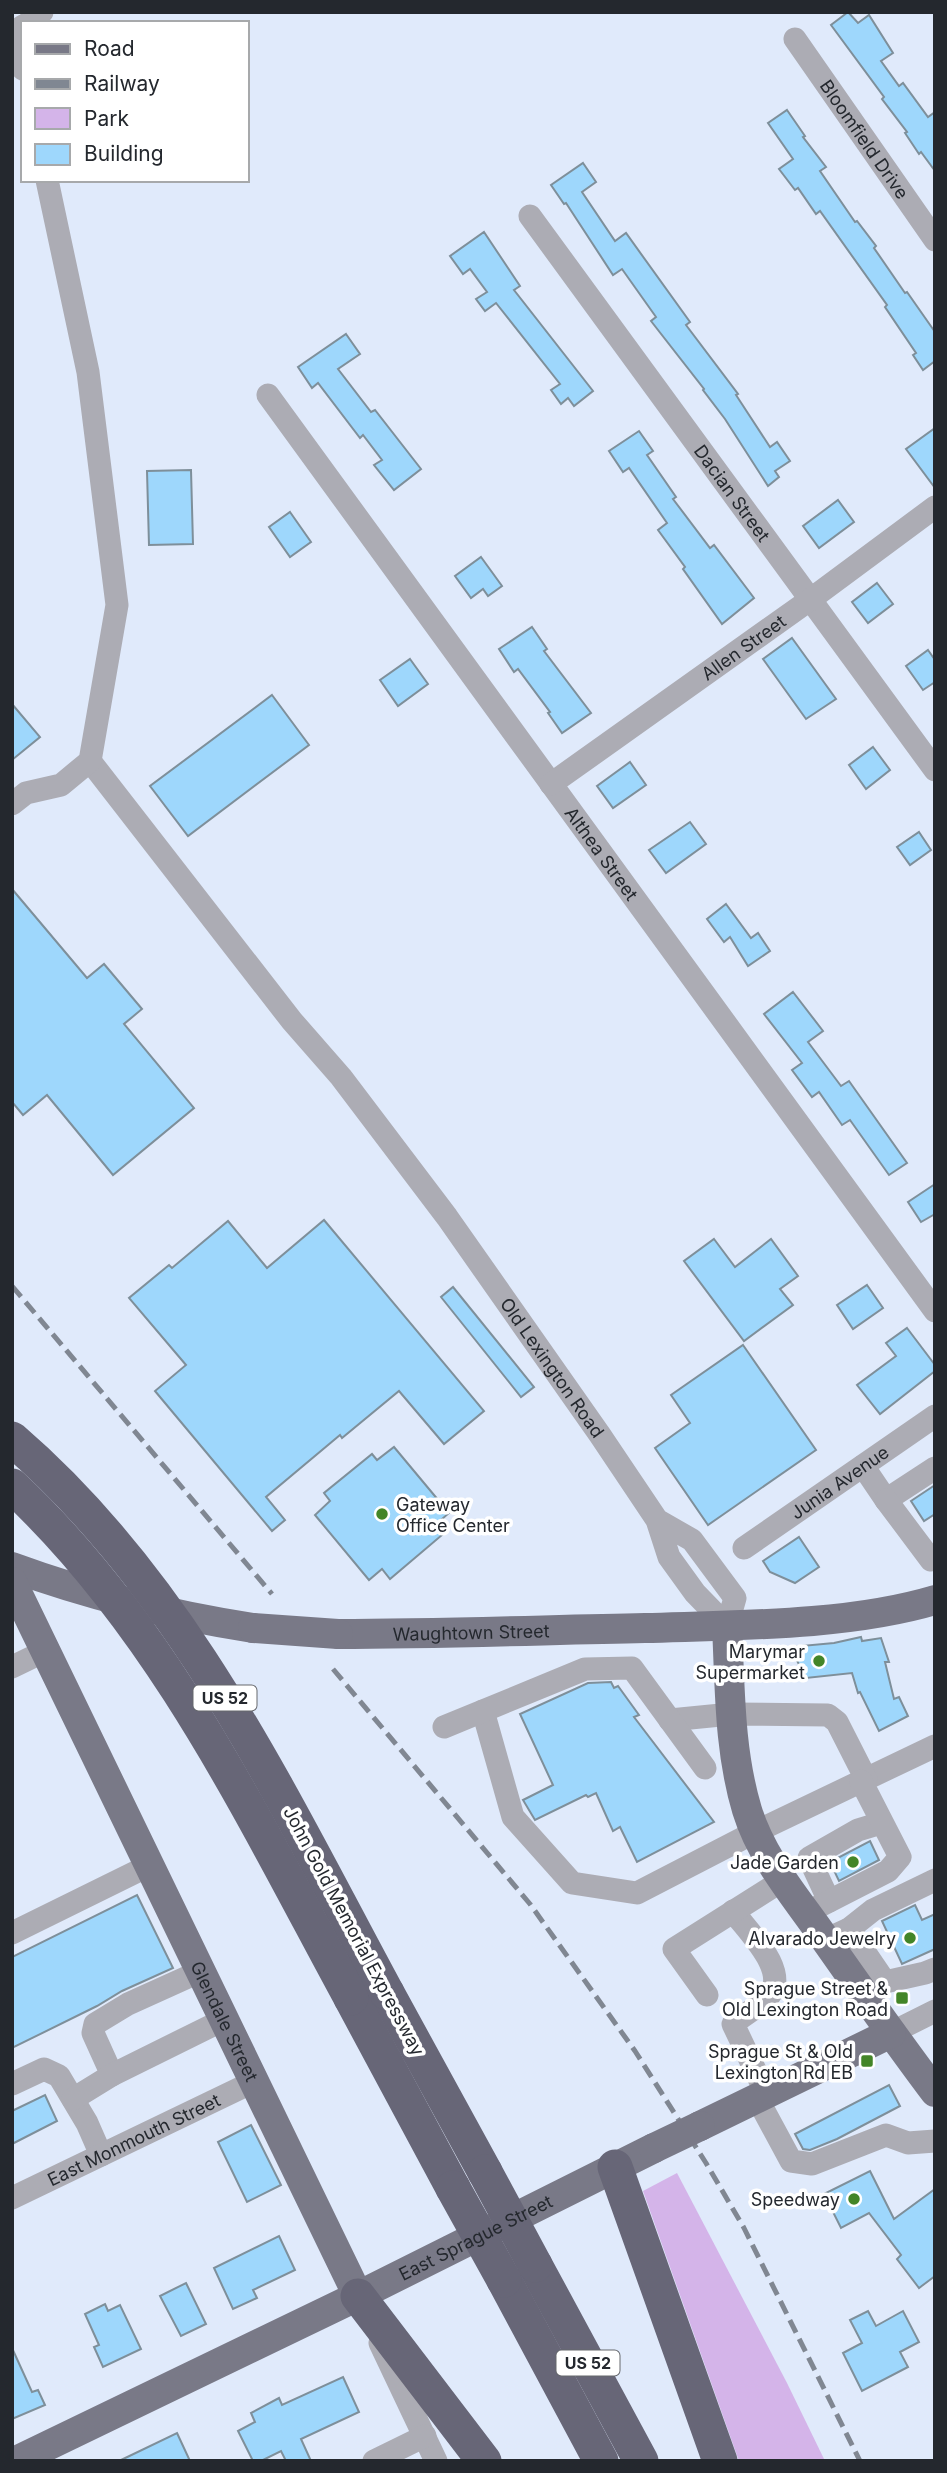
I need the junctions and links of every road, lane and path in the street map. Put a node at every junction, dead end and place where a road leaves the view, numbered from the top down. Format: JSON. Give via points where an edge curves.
{"nodes":[{"id":1,"x":19,"y":26,"type":"edge"},
{"id":2,"x":795,"y":39,"type":"dead end"},
{"id":3,"x":21,"y":48,"type":"edge"},
{"id":4,"x":47,"y":182,"type":"edge"},
{"id":5,"x":530,"y":216,"type":"dead end"},
{"id":6,"x":935,"y":240,"type":"edge"},
{"id":7,"x":268,"y":394,"type":"dead end"},
{"id":8,"x":935,"y":507,"type":"edge"},
{"id":9,"x":811,"y":599,"type":"junction"},
{"id":10,"x":90,"y":761,"type":"junction"},
{"id":11,"x":935,"y":770,"type":"edge"},
{"id":12,"x":551,"y":784,"type":"junction"},
{"id":13,"x":12,"y":804,"type":"edge"},
{"id":14,"x":935,"y":1311,"type":"edge"},
{"id":15,"x":935,"y":1416,"type":"edge"},
{"id":16,"x":12,"y":1439,"type":"edge"},
{"id":17,"x":863,"y":1466,"type":"junction"},
{"id":18,"x":935,"y":1468,"type":"edge"},
{"id":19,"x":12,"y":1486,"type":"edge"},
{"id":20,"x":886,"y":1500,"type":"junction"},
{"id":21,"x":744,"y":1548,"type":"dead end"},
{"id":22,"x":933,"y":1562,"type":"edge"},
{"id":23,"x":12,"y":1567,"type":"edge"},
{"id":24,"x":12,"y":1582,"type":"edge"},
{"id":25,"x":935,"y":1600,"type":"edge"},
{"id":26,"x":727,"y":1626,"type":"junction"},
{"id":27,"x":46,"y":1651,"type":"junction"},
{"id":28,"x":12,"y":1667,"type":"edge"},
{"id":29,"x":483,"y":1711,"type":"junction"},
{"id":30,"x":731,"y":1714,"type":"junction"},
{"id":31,"x":670,"y":1720,"type":"junction"},
{"id":32,"x":444,"y":1727,"type":"dead end"},
{"id":33,"x":935,"y":1746,"type":"edge"},
{"id":34,"x":705,"y":1768,"type":"dead end"},
{"id":35,"x":863,"y":1780,"type":"junction"},
{"id":36,"x":881,"y":1823,"type":"junction"},
{"id":37,"x":755,"y":1832,"type":"junction"},
{"id":38,"x":150,"y":1865,"type":"junction"},
{"id":39,"x":783,"y":1880,"type":"junction"},
{"id":40,"x":935,"y":1880,"type":"edge"},
{"id":41,"x":818,"y":1907,"type":"junction"},
{"id":42,"x":733,"y":1911,"type":"junction"},
{"id":43,"x":12,"y":1933,"type":"edge"},
{"id":44,"x":837,"y":1934,"type":"junction"},
{"id":45,"x":201,"y":1970,"type":"junction"},
{"id":46,"x":925,"y":1972,"type":"edge"},
{"id":47,"x":874,"y":1989,"type":"junction"},
{"id":48,"x":707,"y":1995,"type":"dead end"},
{"id":49,"x":934,"y":2011,"type":"edge"},
{"id":50,"x":225,"y":2019,"type":"junction"},
{"id":51,"x":891,"y":2033,"type":"junction"},
{"id":52,"x":112,"y":2075,"type":"junction"},
{"id":53,"x":255,"y":2081,"type":"junction"},
{"id":54,"x":12,"y":2084,"type":"edge"},
{"id":55,"x":935,"y":2092,"type":"edge"},
{"id":56,"x":761,"y":2096,"type":"junction"},
{"id":57,"x":72,"y":2099,"type":"junction"},
{"id":58,"x":935,"y":2141,"type":"edge"},
{"id":59,"x":101,"y":2155,"type":"junction"},
{"id":60,"x":615,"y":2167,"type":"junction"},
{"id":61,"x":12,"y":2198,"type":"edge"},
{"id":62,"x":358,"y":2296,"type":"junction"},
{"id":63,"x":425,"y":2436,"type":"junction"},
{"id":64,"x":16,"y":2461,"type":"edge"},
{"id":65,"x":374,"y":2461,"type":"edge"},
{"id":66,"x":436,"y":2461,"type":"edge"},
{"id":67,"x":484,"y":2461,"type":"edge"},
{"id":68,"x":601,"y":2461,"type":"edge"},
{"id":69,"x":641,"y":2461,"type":"edge"},
{"id":70,"x":720,"y":2461,"type":"edge"}],
"edges":[{"from":1,"to":3,"type":"street"},
{"from":2,"to":6,"type":"street","name":"Bloomfield Drive"},
{"from":4,"to":10,"type":"street","via":[[89,372],[117,605]]},
{"from":5,"to":9,"type":"street","name":"Dacian Street"},
{"from":7,"to":12,"type":"street","name":"Althea Street"},
{"from":8,"to":9,"type":"street","name":"Allen Street"},
{"from":9,"to":11,"type":"street","name":"Dacian Street"},
{"from":9,"to":12,"type":"street","name":"Allen Street"},
{"from":10,"to":13,"type":"street","via":[[61,785],[26,793]]},
{"from":10,"to":26,"type":"street","name":"Old Lexington Road","via":[[447,1217],[657,1520],[669,1557]]},
{"from":12,"to":14,"type":"street","name":"Althea Street"},
{"from":15,"to":17,"type":"street","name":"Junia Avenue"},
{"from":16,"to":69,"type":"highway","name":"John Gold Memorial Expressway","number":"US 52","bridge":true,"via":[[89,1513],[181,1629],[256,1751]]},
{"from":17,"to":20,"type":"street"},
{"from":17,"to":21,"type":"street","name":"Junia Avenue"},
{"from":18,"to":20,"type":"street"},
{"from":19,"to":68,"type":"highway","name":"John Gold Memorial Expressway","number":"US 52","bridge":true,"via":[[96,1575],[181,1692]]},
{"from":20,"to":22,"type":"street"},
{"from":23,"to":26,"type":"main road","name":"Waughtown Street","bridge":true,"via":[[139,1607],[253,1628],[338,1634]]},
{"from":24,"to":27,"type":"main road","name":"Glendale Street"},
{"from":25,"to":26,"type":"main road","name":"Waughtown Street","via":[[841,1618]]},
{"from":26,"to":30,"type":"main road"},
{"from":27,"to":28,"type":"street"},
{"from":27,"to":38,"type":"main road","name":"Glendale Street"},
{"from":29,"to":31,"type":"street","via":[[585,1670],[632,1668]]},
{"from":29,"to":32,"type":"street"},
{"from":29,"to":37,"type":"street","via":[[513,1817],[572,1884],[637,1893]]},
{"from":30,"to":31,"type":"street"},
{"from":30,"to":35,"type":"street","via":[[828,1715],[834,1718]]},
{"from":30,"to":37,"type":"main road","via":[[737,1770]]},
{"from":31,"to":34,"type":"street"},
{"from":33,"to":35,"type":"street"},
{"from":35,"to":36,"type":"street"},
{"from":35,"to":37,"type":"street"},
{"from":36,"to":41,"type":"street","via":[[809,1857]]},
{"from":36,"to":41,"type":"street","via":[[900,1857],[888,1871]]},
{"from":37,"to":39,"type":"main road"},
{"from":38,"to":43,"type":"street"},
{"from":38,"to":45,"type":"main road","name":"Glendale Street"},
{"from":39,"to":41,"type":"main road"},
{"from":39,"to":42,"type":"street"},
{"from":40,"to":44,"type":"street","via":[[873,1910]]},
{"from":41,"to":44,"type":"main road"},
{"from":42,"to":48,"type":"street","via":[[674,1949]]},
{"from":42,"to":56,"type":"street","via":[[772,1963],[776,1982],[769,1997],[733,2024]]},
{"from":44,"to":47,"type":"main road"},
{"from":45,"to":50,"type":"main road","name":"Glendale Street"},
{"from":45,"to":52,"type":"street","via":[[95,2024],[93,2033]]},
{"from":46,"to":47,"type":"street"},
{"from":46,"to":49,"type":"street"},
{"from":47,"to":51,"type":"main road"},
{"from":49,"to":51,"type":"street","name":"East Sprague Street"},
{"from":50,"to":52,"type":"street"},
{"from":50,"to":53,"type":"main road","name":"Glendale Street"},
{"from":51,"to":55,"type":"main road"},
{"from":51,"to":56,"type":"main road","name":"East Sprague Street"},
{"from":52,"to":57,"type":"street"},
{"from":53,"to":59,"type":"street","name":"East Monmouth Street"},
{"from":53,"to":62,"type":"main road","name":"Glendale Street"},
{"from":54,"to":57,"type":"street","via":[[44,2069],[52,2071]]},
{"from":56,"to":58,"type":"street","via":[[791,2161],[812,2164],[886,2135],[908,2143]]},
{"from":56,"to":60,"type":"main road","name":"East Sprague Street","bridge":true},
{"from":57,"to":59,"type":"street"},
{"from":59,"to":61,"type":"street","name":"East Monmouth Street"},
{"from":60,"to":62,"type":"main road","name":"East Sprague Street"},
{"from":60,"to":70,"type":"highway"},
{"from":62,"to":63,"type":"street","name":"Glendale Street"},
{"from":62,"to":64,"type":"main road","name":"East Sprague Street"},
{"from":62,"to":67,"type":"highway"},
{"from":63,"to":65,"type":"street"},
{"from":63,"to":66,"type":"street","name":"Glendale Street"}]}
